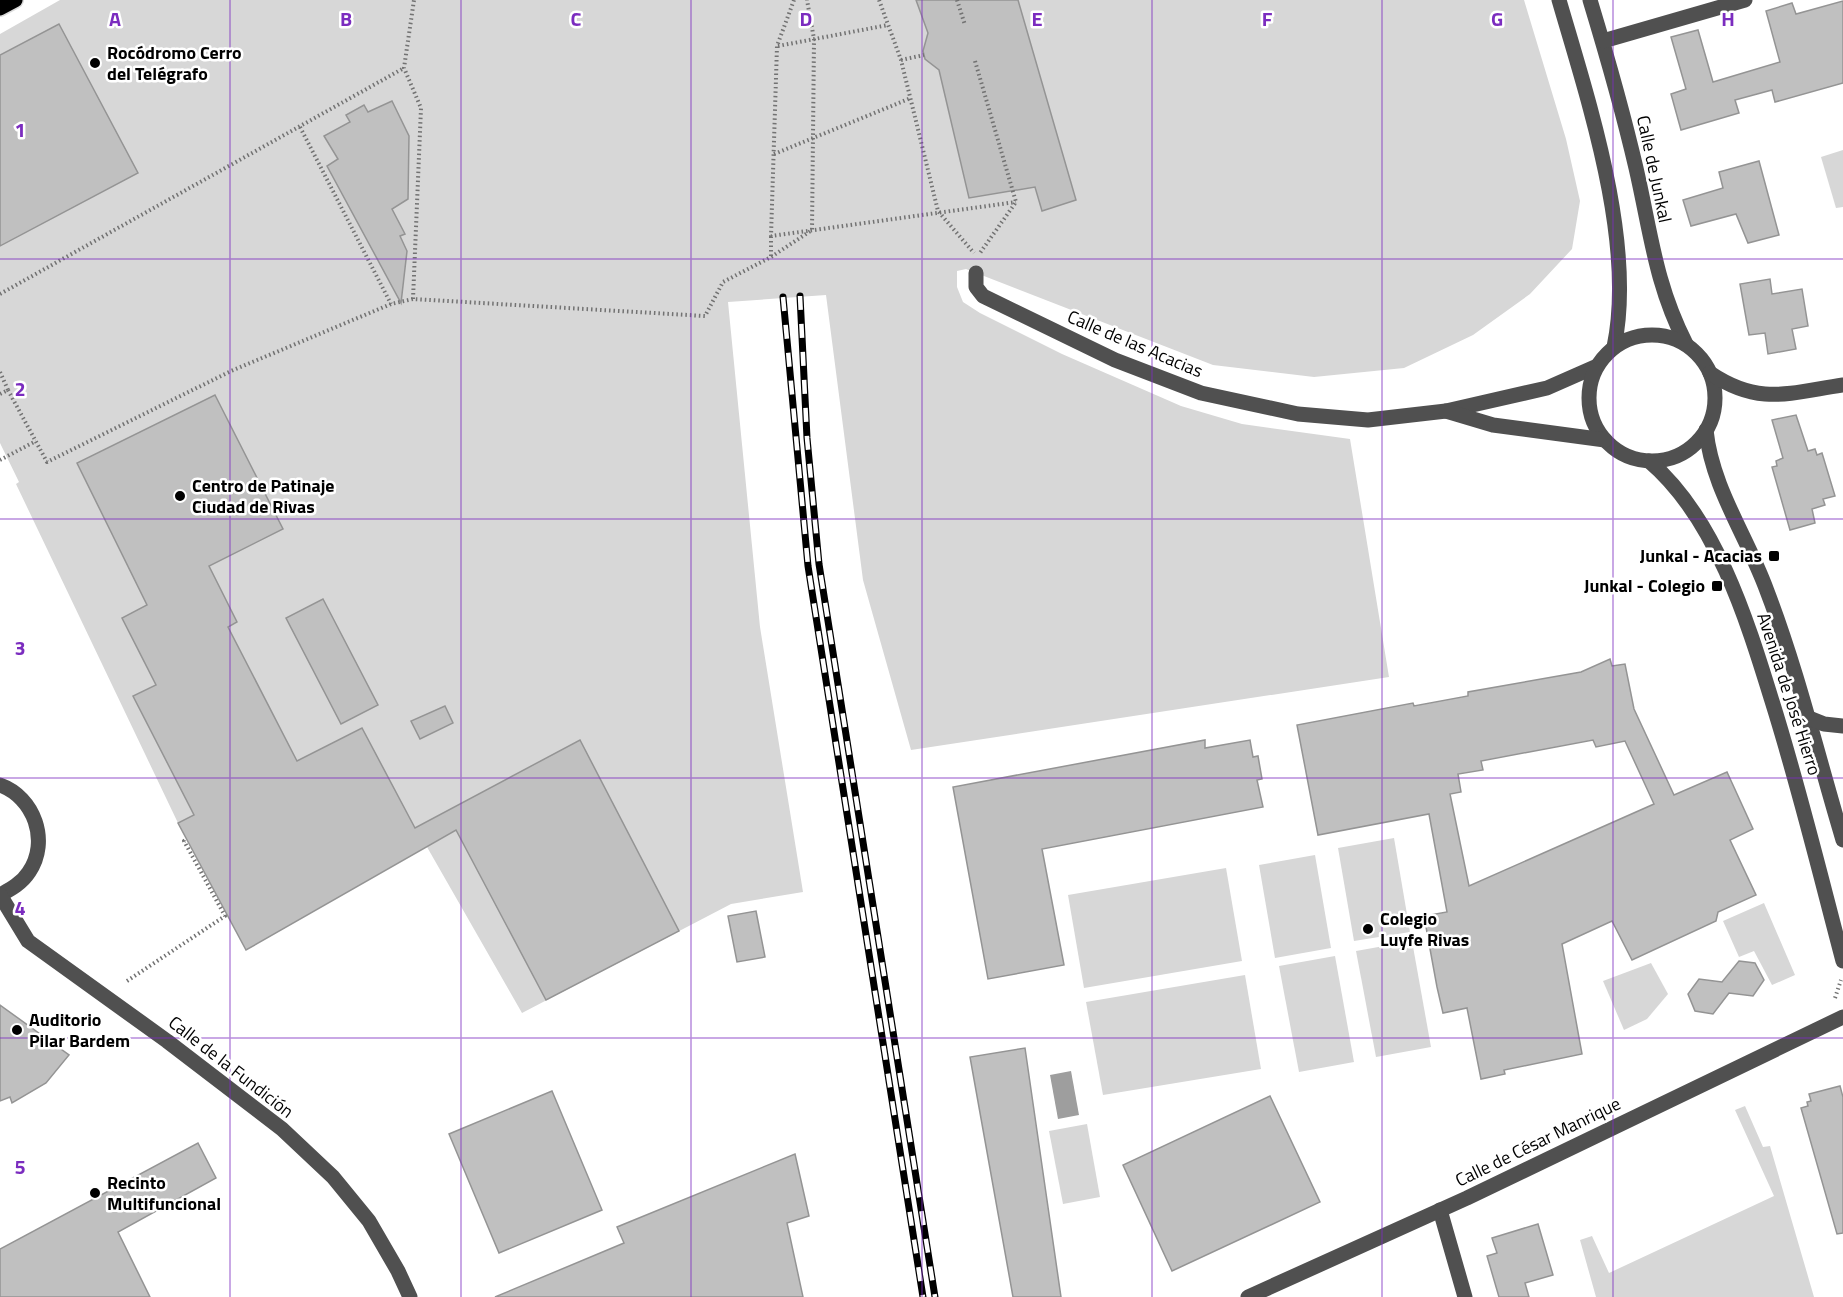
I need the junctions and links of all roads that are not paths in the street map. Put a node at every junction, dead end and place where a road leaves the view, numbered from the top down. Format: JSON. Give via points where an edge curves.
{"nodes":[{"id":1,"x":15,"y":0,"type":"edge"},
{"id":2,"x":1558,"y":0,"type":"edge"},
{"id":3,"x":1590,"y":0,"type":"edge"},
{"id":4,"x":1744,"y":0,"type":"edge"},
{"id":5,"x":0,"y":8,"type":"edge"},
{"id":6,"x":1603,"y":41,"type":"junction"},
{"id":7,"x":976,"y":273,"type":"dead end"},
{"id":8,"x":1686,"y":344,"type":"junction"},
{"id":9,"x":1614,"y":347,"type":"junction"},
{"id":10,"x":1597,"y":366,"type":"junction"},
{"id":11,"x":1710,"y":373,"type":"junction"},
{"id":12,"x":1843,"y":385,"type":"edge"},
{"id":13,"x":1446,"y":411,"type":"junction"},
{"id":14,"x":1706,"y":430,"type":"junction"},
{"id":15,"x":1605,"y":440,"type":"junction"},
{"id":16,"x":1649,"y":461,"type":"junction"},
{"id":17,"x":1809,"y":718,"type":"junction"},
{"id":18,"x":1843,"y":726,"type":"edge"},
{"id":19,"x":0,"y":784,"type":"edge"},
{"id":20,"x":1843,"y":840,"type":"edge"},
{"id":21,"x":0,"y":895,"type":"edge"},
{"id":22,"x":1843,"y":961,"type":"edge"},
{"id":23,"x":1843,"y":1017,"type":"edge"},
{"id":24,"x":1440,"y":1210,"type":"junction"},
{"id":25,"x":410,"y":1297,"type":"edge"},
{"id":26,"x":1248,"y":1297,"type":"edge"},
{"id":27,"x":1466,"y":1297,"type":"edge"}],
"edges":[{"from":1,"to":5,"type":"main road"},
{"from":2,"to":9,"type":"street","via":[[1606,176],[1618,255],[1620,323]]},
{"from":3,"to":6,"type":"street","name":"Calle de Junkal"},
{"from":4,"to":6,"type":"street"},
{"from":6,"to":8,"type":"street","name":"Calle de Junkal","via":[[1636,169],[1652,257],[1671,316]]},
{"from":7,"to":13,"type":"street","name":"Calle de las Acacias","via":[[976,287],[983,296],[1115,360],[1201,393],[1298,414],[1368,420]]},
{"from":8,"to":9,"type":"street","via":[[1664,336],[1642,335]]},
{"from":8,"to":11,"type":"street"},
{"from":9,"to":10,"type":"street"},
{"from":10,"to":13,"type":"street","name":"Calle de las Acacias","via":[[1547,388]]},
{"from":10,"to":15,"type":"street","via":[[1589,404]]},
{"from":11,"to":12,"type":"street","via":[[1740,390],[1772,396]]},
{"from":11,"to":14,"type":"street","via":[[1715,402]]},
{"from":13,"to":15,"type":"street","name":"Calle de las Acacias","via":[[1493,425]]},
{"from":14,"to":16,"type":"street","via":[[1688,450]]},
{"from":14,"to":17,"type":"street","name":"Avenida de José Hierro","via":[[1714,474],[1755,557]]},
{"from":15,"to":16,"type":"street","via":[[1618,451]]},
{"from":16,"to":22,"type":"street","name":"Avenida de José Hierro","via":[[1678,492],[1701,526],[1751,634],[1797,784]]},
{"from":17,"to":18,"type":"street"},
{"from":17,"to":20,"type":"street","name":"Avenida de José Hierro"},
{"from":19,"to":21,"type":"street","via":[[23,800],[34,816],[39,835],[30,871],[17,886]]},
{"from":21,"to":25,"type":"street","name":"Calle de la Fundición","via":[[28,941],[167,1041],[282,1130],[333,1177],[369,1221]]},
{"from":23,"to":24,"type":"street","name":"Calle de César Manrique"},
{"from":24,"to":26,"type":"street","name":"Calle de César Manrique"},
{"from":24,"to":27,"type":"street"}]}
